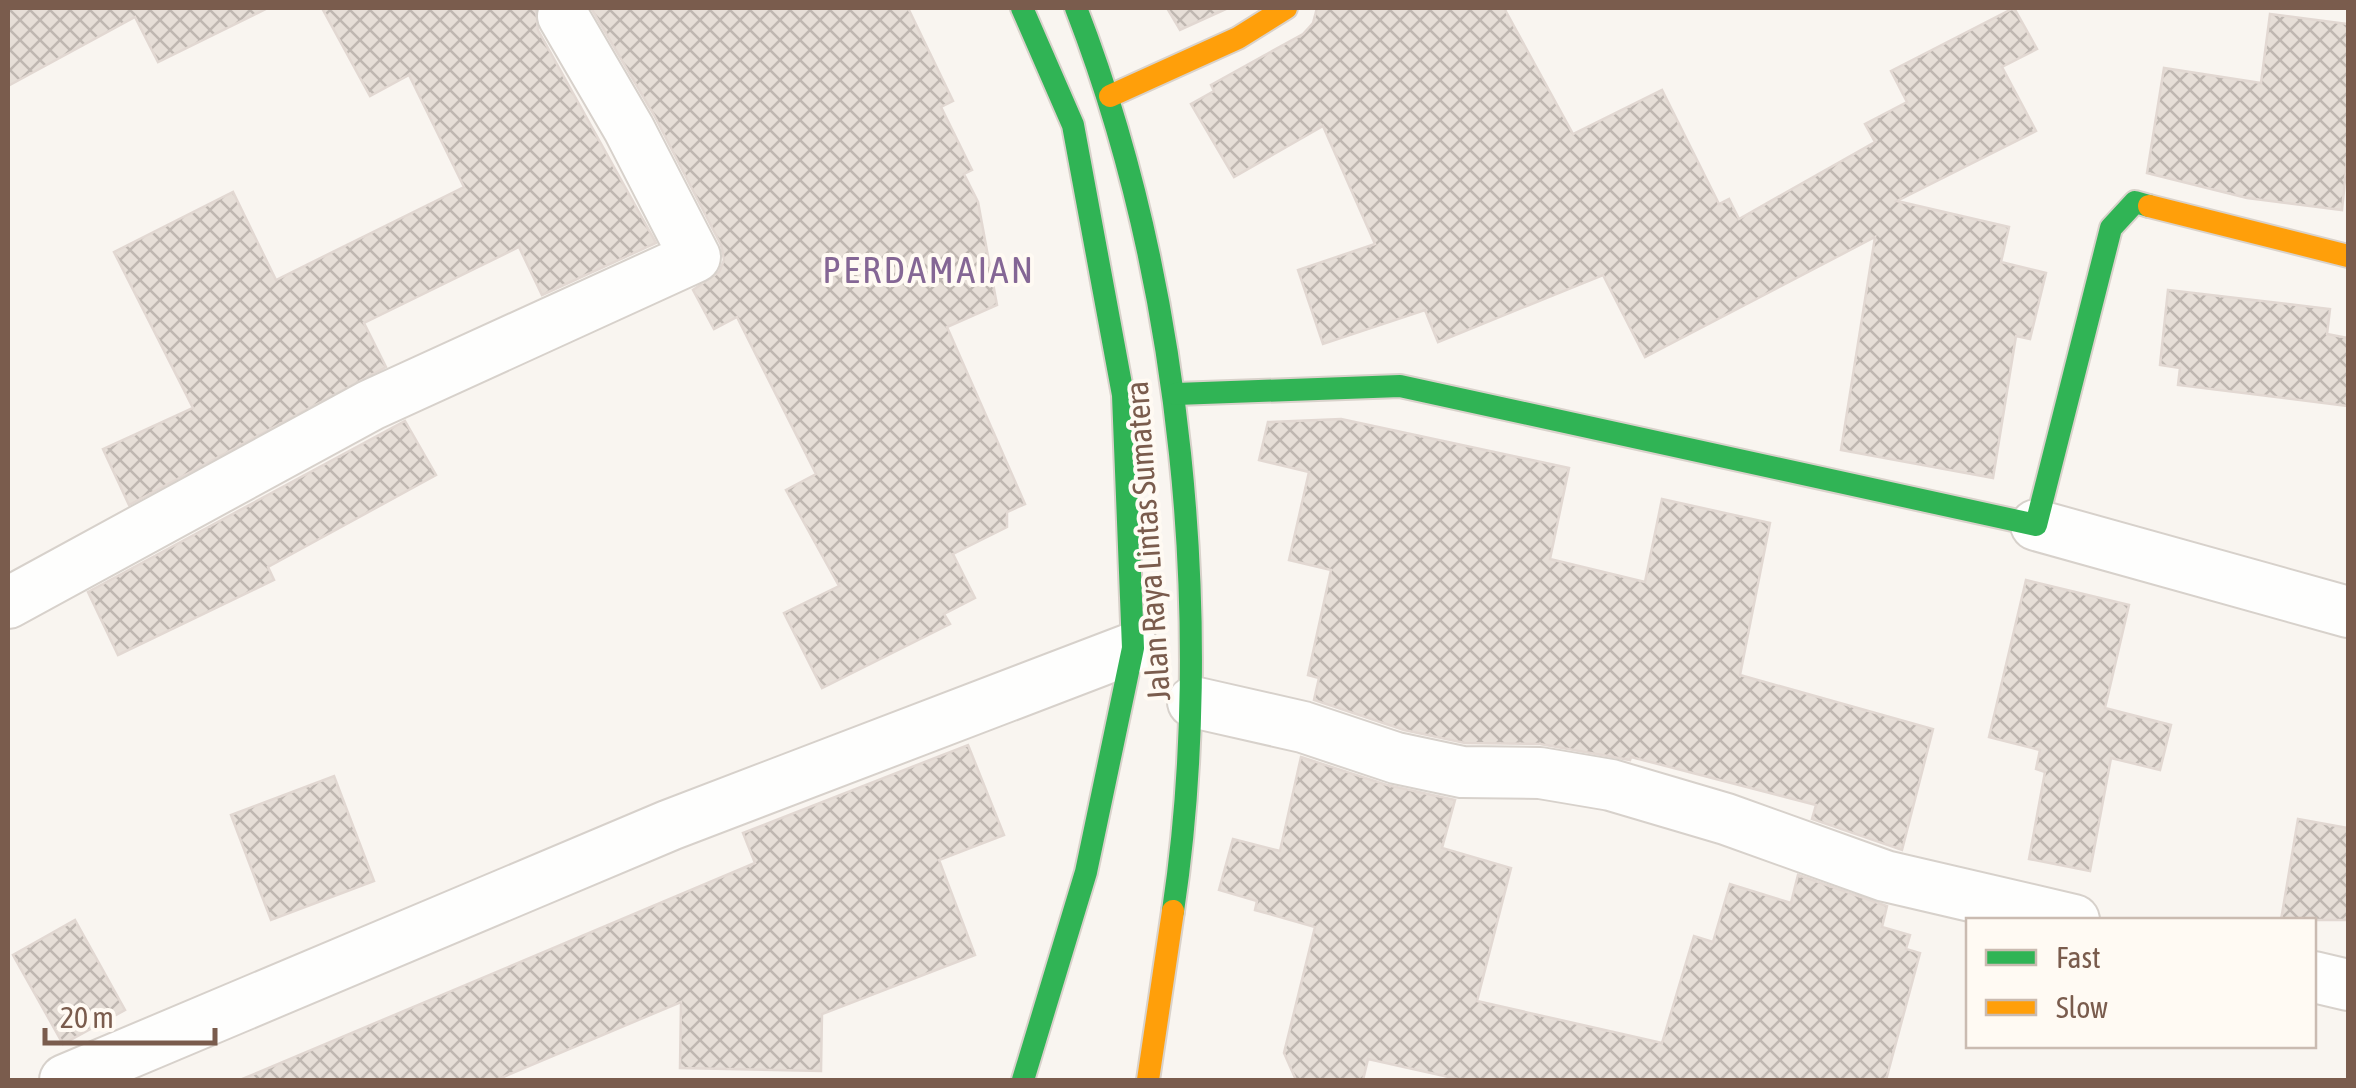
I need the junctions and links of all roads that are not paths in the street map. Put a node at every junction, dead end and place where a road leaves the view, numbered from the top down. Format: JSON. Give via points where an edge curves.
{"nodes":[{"id":1,"x":1022,"y":8,"type":"edge"},
{"id":2,"x":1076,"y":8,"type":"edge"},
{"id":3,"x":1286,"y":8,"type":"edge"},
{"id":4,"x":562,"y":16,"type":"dead end"},
{"id":5,"x":1110,"y":96,"type":"junction"},
{"id":6,"x":2348,"y":256,"type":"edge"},
{"id":7,"x":1176,"y":394,"type":"junction"},
{"id":8,"x":2036,"y":525,"type":"junction"},
{"id":9,"x":8,"y":603,"type":"edge"},
{"id":10,"x":2348,"y":612,"type":"edge"},
{"id":11,"x":1133,"y":648,"type":"junction"},
{"id":12,"x":1193,"y":702,"type":"junction"},
{"id":13,"x":2065,"y":918,"type":"edge"},
{"id":14,"x":2316,"y":977,"type":"edge"},
{"id":15,"x":2348,"y":985,"type":"edge"},
{"id":16,"x":64,"y":1080,"type":"edge"},
{"id":17,"x":1023,"y":1080,"type":"edge"},
{"id":18,"x":1148,"y":1080,"type":"edge"}],
"edges":[{"from":1,"to":11,"type":"main road","name":"Jalan Raya Lintas Sumatera","via":[[1073,125],[1124,395]]},
{"from":2,"to":5,"type":"main road","name":"Jalan Raya Lintas Sumatera"},
{"from":3,"to":5,"type":"main road","via":[[1238,38]]},
{"from":4,"to":9,"type":"street","via":[[694,257],[370,405]]},
{"from":5,"to":7,"type":"main road","name":"Jalan Raya Lintas Sumatera"},
{"from":6,"to":8,"type":"main road","via":[[2135,202],[2111,228]]},
{"from":7,"to":8,"type":"main road","via":[[1400,386]]},
{"from":7,"to":12,"type":"main road","name":"Jalan Raya Lintas Sumatera"},
{"from":8,"to":10,"type":"street"},
{"from":11,"to":16,"type":"street","via":[[670,825]]},
{"from":11,"to":17,"type":"main road","name":"Jalan Raya Lintas Sumatera","via":[[1086,872]]},
{"from":12,"to":13,"type":"street","via":[[1462,772],[1540,773],[1611,785],[1886,876]]},
{"from":12,"to":18,"type":"main road","name":"Jalan Raya Lintas Sumatera","via":[[1176,892]]},
{"from":14,"to":15,"type":"street"}]}
